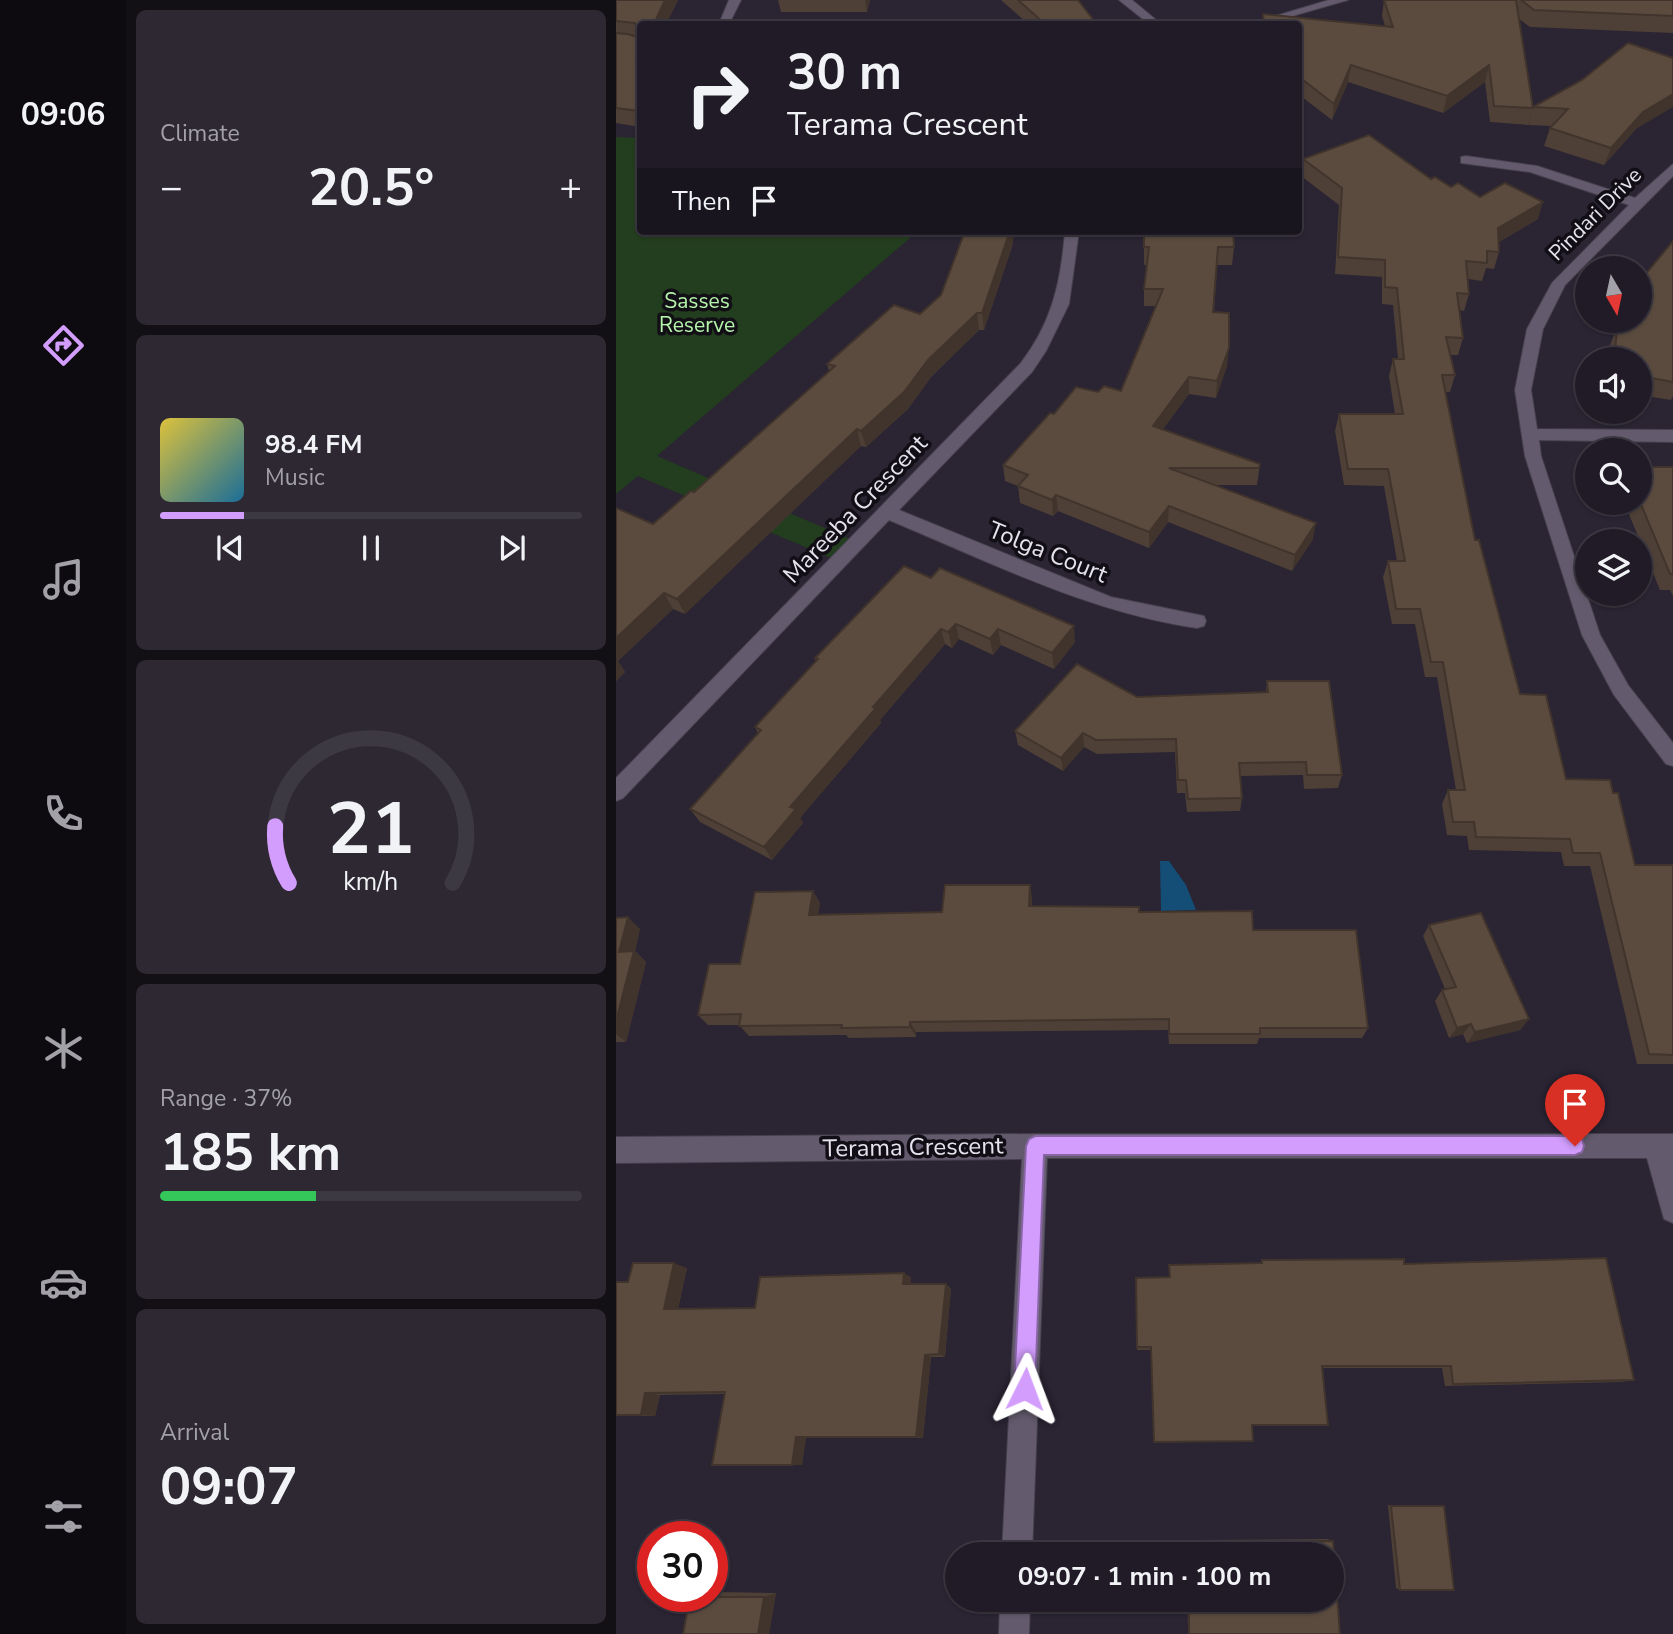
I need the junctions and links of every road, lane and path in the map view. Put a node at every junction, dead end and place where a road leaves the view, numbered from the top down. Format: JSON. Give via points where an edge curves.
{"nodes":[{"id":1,"x":734,"y":0,"type":"edge"},
{"id":2,"x":1125,"y":0,"type":"edge"},
{"id":3,"x":1342,"y":0,"type":"edge"},
{"id":4,"x":725,"y":21,"type":"edge"},
{"id":5,"x":1151,"y":21,"type":"edge"},
{"id":6,"x":1265,"y":21,"type":"edge"},
{"id":7,"x":1466,"y":160,"type":"dead end"},
{"id":8,"x":1673,"y":168,"type":"edge"},
{"id":9,"x":1636,"y":203,"type":"junction"},
{"id":10,"x":1072,"y":235,"type":"edge"},
{"id":11,"x":1529,"y":434,"type":"junction"},
{"id":12,"x":1673,"y":436,"type":"edge"},
{"id":13,"x":886,"y":512,"type":"junction"},
{"id":14,"x":1197,"y":621,"type":"dead end"},
{"id":15,"x":1673,"y":758,"type":"edge"},
{"id":16,"x":616,"y":792,"type":"edge"},
{"id":17,"x":1035,"y":1146,"type":"junction"},
{"id":18,"x":1665,"y":1146,"type":"edge"},
{"id":19,"x":616,"y":1150,"type":"edge"},
{"id":20,"x":1673,"y":1210,"type":"edge"},
{"id":21,"x":1018,"y":1542,"type":"edge"},
{"id":22,"x":1015,"y":1612,"type":"edge"},
{"id":23,"x":1014,"y":1634,"type":"edge"}],
"edges":[{"from":1,"to":4,"type":"street"},
{"from":2,"to":5,"type":"street"},
{"from":3,"to":6,"type":"street"},
{"from":7,"to":9,"type":"street","via":[[1527,165]]},
{"from":8,"to":9,"type":"street","name":"Pindari Drive"},
{"from":9,"to":11,"type":"street","name":"Pindari Drive","via":[[1568,272],[1542,312],[1524,374]]},
{"from":10,"to":13,"type":"street","name":"Mareeba Crescent","via":[[1065,299],[1038,353]]},
{"from":11,"to":12,"type":"street"},
{"from":11,"to":15,"type":"street","name":"Pindari Drive","via":[[1554,527],[1591,635],[1621,690]]},
{"from":13,"to":14,"type":"street","name":"Tolga Court","via":[[1107,603]]},
{"from":13,"to":16,"type":"street","name":"Mareeba Crescent"},
{"from":17,"to":18,"type":"street","name":"Terama Crescent"},
{"from":17,"to":19,"type":"street","name":"Terama Crescent"},
{"from":17,"to":21,"type":"street"},
{"from":18,"to":20,"type":"street"},
{"from":22,"to":23,"type":"street"}]}
